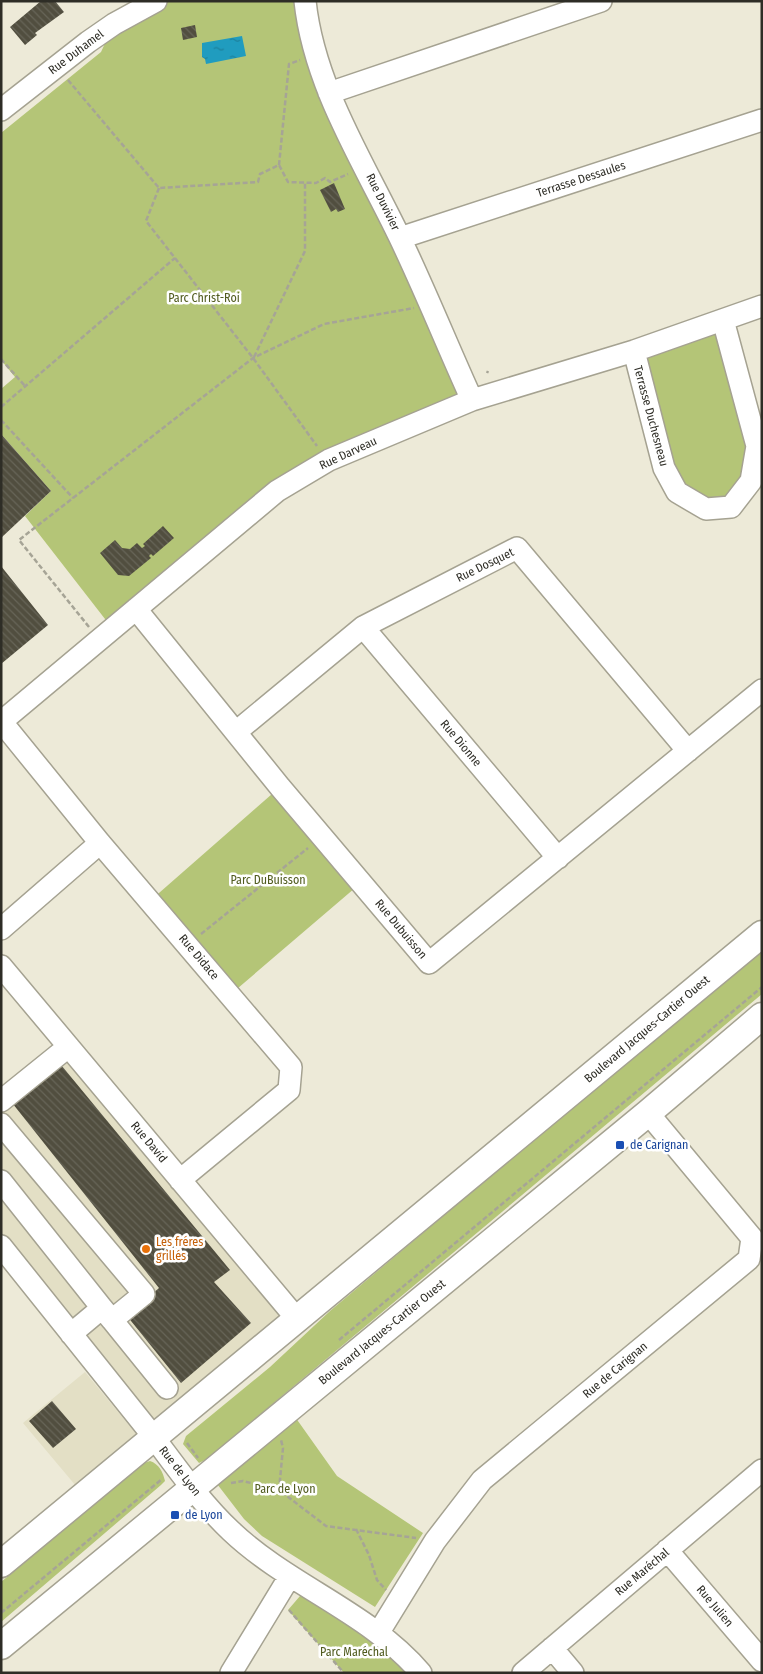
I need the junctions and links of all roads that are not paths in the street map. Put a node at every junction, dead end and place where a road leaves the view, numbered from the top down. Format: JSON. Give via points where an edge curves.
{"nodes":[{"id":1,"x":156,"y":1,"type":"edge"},
{"id":2,"x":305,"y":1,"type":"edge"},
{"id":3,"x":600,"y":1,"type":"edge"},
{"id":4,"x":329,"y":93,"type":"junction"},
{"id":5,"x":1,"y":110,"type":"edge"},
{"id":6,"x":762,"y":120,"type":"edge"},
{"id":7,"x":400,"y":238,"type":"junction"},
{"id":8,"x":762,"y":306,"type":"edge"},
{"id":9,"x":723,"y":320,"type":"junction"},
{"id":10,"x":634,"y":351,"type":"junction"},
{"id":11,"x":472,"y":400,"type":"junction"},
{"id":12,"x":136,"y":610,"type":"junction"},
{"id":13,"x":363,"y":628,"type":"junction"},
{"id":14,"x":762,"y":690,"type":"edge"},
{"id":15,"x":1,"y":721,"type":"edge"},
{"id":16,"x":236,"y":732,"type":"junction"},
{"id":17,"x":688,"y":751,"type":"junction"},
{"id":18,"x":100,"y":843,"type":"junction"},
{"id":19,"x":558,"y":858,"type":"junction"},
{"id":20,"x":1,"y":929,"type":"edge"},
{"id":21,"x":762,"y":934,"type":"edge"},
{"id":22,"x":1,"y":966,"type":"edge"},
{"id":23,"x":762,"y":1016,"type":"edge"},
{"id":24,"x":68,"y":1047,"type":"junction"},
{"id":25,"x":1,"y":1101,"type":"edge"},
{"id":26,"x":648,"y":1113,"type":"junction"},
{"id":27,"x":1,"y":1123,"type":"edge"},
{"id":28,"x":180,"y":1180,"type":"junction"},
{"id":29,"x":1,"y":1181,"type":"edge"},
{"id":30,"x":1,"y":1246,"type":"edge"},
{"id":31,"x":107,"y":1314,"type":"junction"},
{"id":32,"x":297,"y":1318,"type":"junction"},
{"id":33,"x":71,"y":1334,"type":"junction"},
{"id":34,"x":167,"y":1388,"type":"dead end"},
{"id":35,"x":153,"y":1437,"type":"junction"},
{"id":36,"x":762,"y":1470,"type":"edge"},
{"id":37,"x":185,"y":1479,"type":"junction"},
{"id":38,"x":668,"y":1550,"type":"junction"},
{"id":39,"x":1,"y":1564,"type":"edge"},
{"id":40,"x":290,"y":1576,"type":"junction"},
{"id":41,"x":379,"y":1632,"type":"junction"},
{"id":42,"x":1,"y":1646,"type":"edge"},
{"id":43,"x":552,"y":1648,"type":"junction"},
{"id":44,"x":762,"y":1661,"type":"edge"},
{"id":45,"x":231,"y":1673,"type":"edge"},
{"id":46,"x":422,"y":1673,"type":"edge"},
{"id":47,"x":523,"y":1673,"type":"edge"},
{"id":48,"x":573,"y":1673,"type":"edge"}],
"edges":[{"from":1,"to":5,"type":"street","name":"Rue Duhamel","via":[[88,42]]},
{"from":2,"to":4,"type":"street","name":"Rue Duvivier","via":[[308,33]]},
{"from":3,"to":4,"type":"street"},
{"from":4,"to":7,"type":"street","name":"Rue Duvivier"},
{"from":6,"to":7,"type":"street","name":"Terrasse Dessaules"},
{"from":7,"to":11,"type":"street","name":"Rue Duvivier"},
{"from":8,"to":9,"type":"street","name":"Rue Darveau"},
{"from":9,"to":10,"type":"street","name":"Rue Darveau"},
{"from":9,"to":10,"type":"street","name":"Terrasse Duchesneau","via":[[757,446],[751,481],[731,507],[706,509],[677,492],[664,468]]},
{"from":10,"to":11,"type":"street","name":"Rue Darveau"},
{"from":11,"to":12,"type":"street","name":"Rue Darveau","via":[[328,460],[277,491]]},
{"from":12,"to":15,"type":"street","name":"Rue Darveau"},
{"from":12,"to":16,"type":"street","name":"Rue Dubuisson"},
{"from":13,"to":16,"type":"street","name":"Rue Dosquet"},
{"from":13,"to":17,"type":"street","name":"Rue Dosquet","via":[[517,548]]},
{"from":13,"to":19,"type":"street","name":"Rue Dionne"},
{"from":14,"to":17,"type":"street","name":"Rue Dubuisson"},
{"from":15,"to":18,"type":"street","name":"Rue Didace"},
{"from":16,"to":19,"type":"street","name":"Rue Dubuisson","via":[[429,964]]},
{"from":17,"to":19,"type":"street","name":"Rue Dubuisson"},
{"from":18,"to":20,"type":"street"},
{"from":18,"to":28,"type":"street","name":"Rue Didace","via":[[290,1067],[289,1090]]},
{"from":21,"to":32,"type":"main road","name":"Boulevard Jacques-Cartier Ouest"},
{"from":22,"to":24,"type":"street","name":"Rue David"},
{"from":23,"to":26,"type":"main road","name":"Boulevard Jacques-Cartier Ouest"},
{"from":24,"to":25,"type":"street"},
{"from":24,"to":28,"type":"street","name":"Rue David"},
{"from":26,"to":37,"type":"main road","name":"Boulevard Jacques-Cartier Ouest","via":[[276,1418]]},
{"from":26,"to":41,"type":"street","name":"Rue de Carignan","via":[[752,1238],[749,1259],[482,1480],[435,1542]]},
{"from":27,"to":31,"type":"street","via":[[144,1294]]},
{"from":28,"to":32,"type":"street","name":"Rue David"},
{"from":29,"to":31,"type":"street"},
{"from":30,"to":33,"type":"street","name":"Rue de Lyon"},
{"from":31,"to":33,"type":"street"},
{"from":31,"to":34,"type":"street"},
{"from":32,"to":35,"type":"main road","name":"Boulevard Jacques-Cartier Ouest"},
{"from":33,"to":35,"type":"street","name":"Rue de Lyon"},
{"from":35,"to":37,"type":"street","name":"Rue de Lyon"},
{"from":35,"to":39,"type":"main road","name":"Boulevard Jacques-Cartier Ouest"},
{"from":36,"to":38,"type":"street","name":"Rue Maréchal"},
{"from":37,"to":40,"type":"street","name":"Rue de Lyon","via":[[232,1532]]},
{"from":37,"to":42,"type":"main road","name":"Boulevard Jacques-Cartier Ouest"},
{"from":38,"to":43,"type":"street","name":"Rue Maréchal"},
{"from":38,"to":44,"type":"street","name":"Rue Julien"},
{"from":40,"to":41,"type":"street","name":"Rue de Lyon"},
{"from":40,"to":45,"type":"street"},
{"from":41,"to":46,"type":"street","name":"Rue de Lyon"},
{"from":43,"to":47,"type":"street","name":"Rue Maréchal"},
{"from":43,"to":48,"type":"street"}]}
